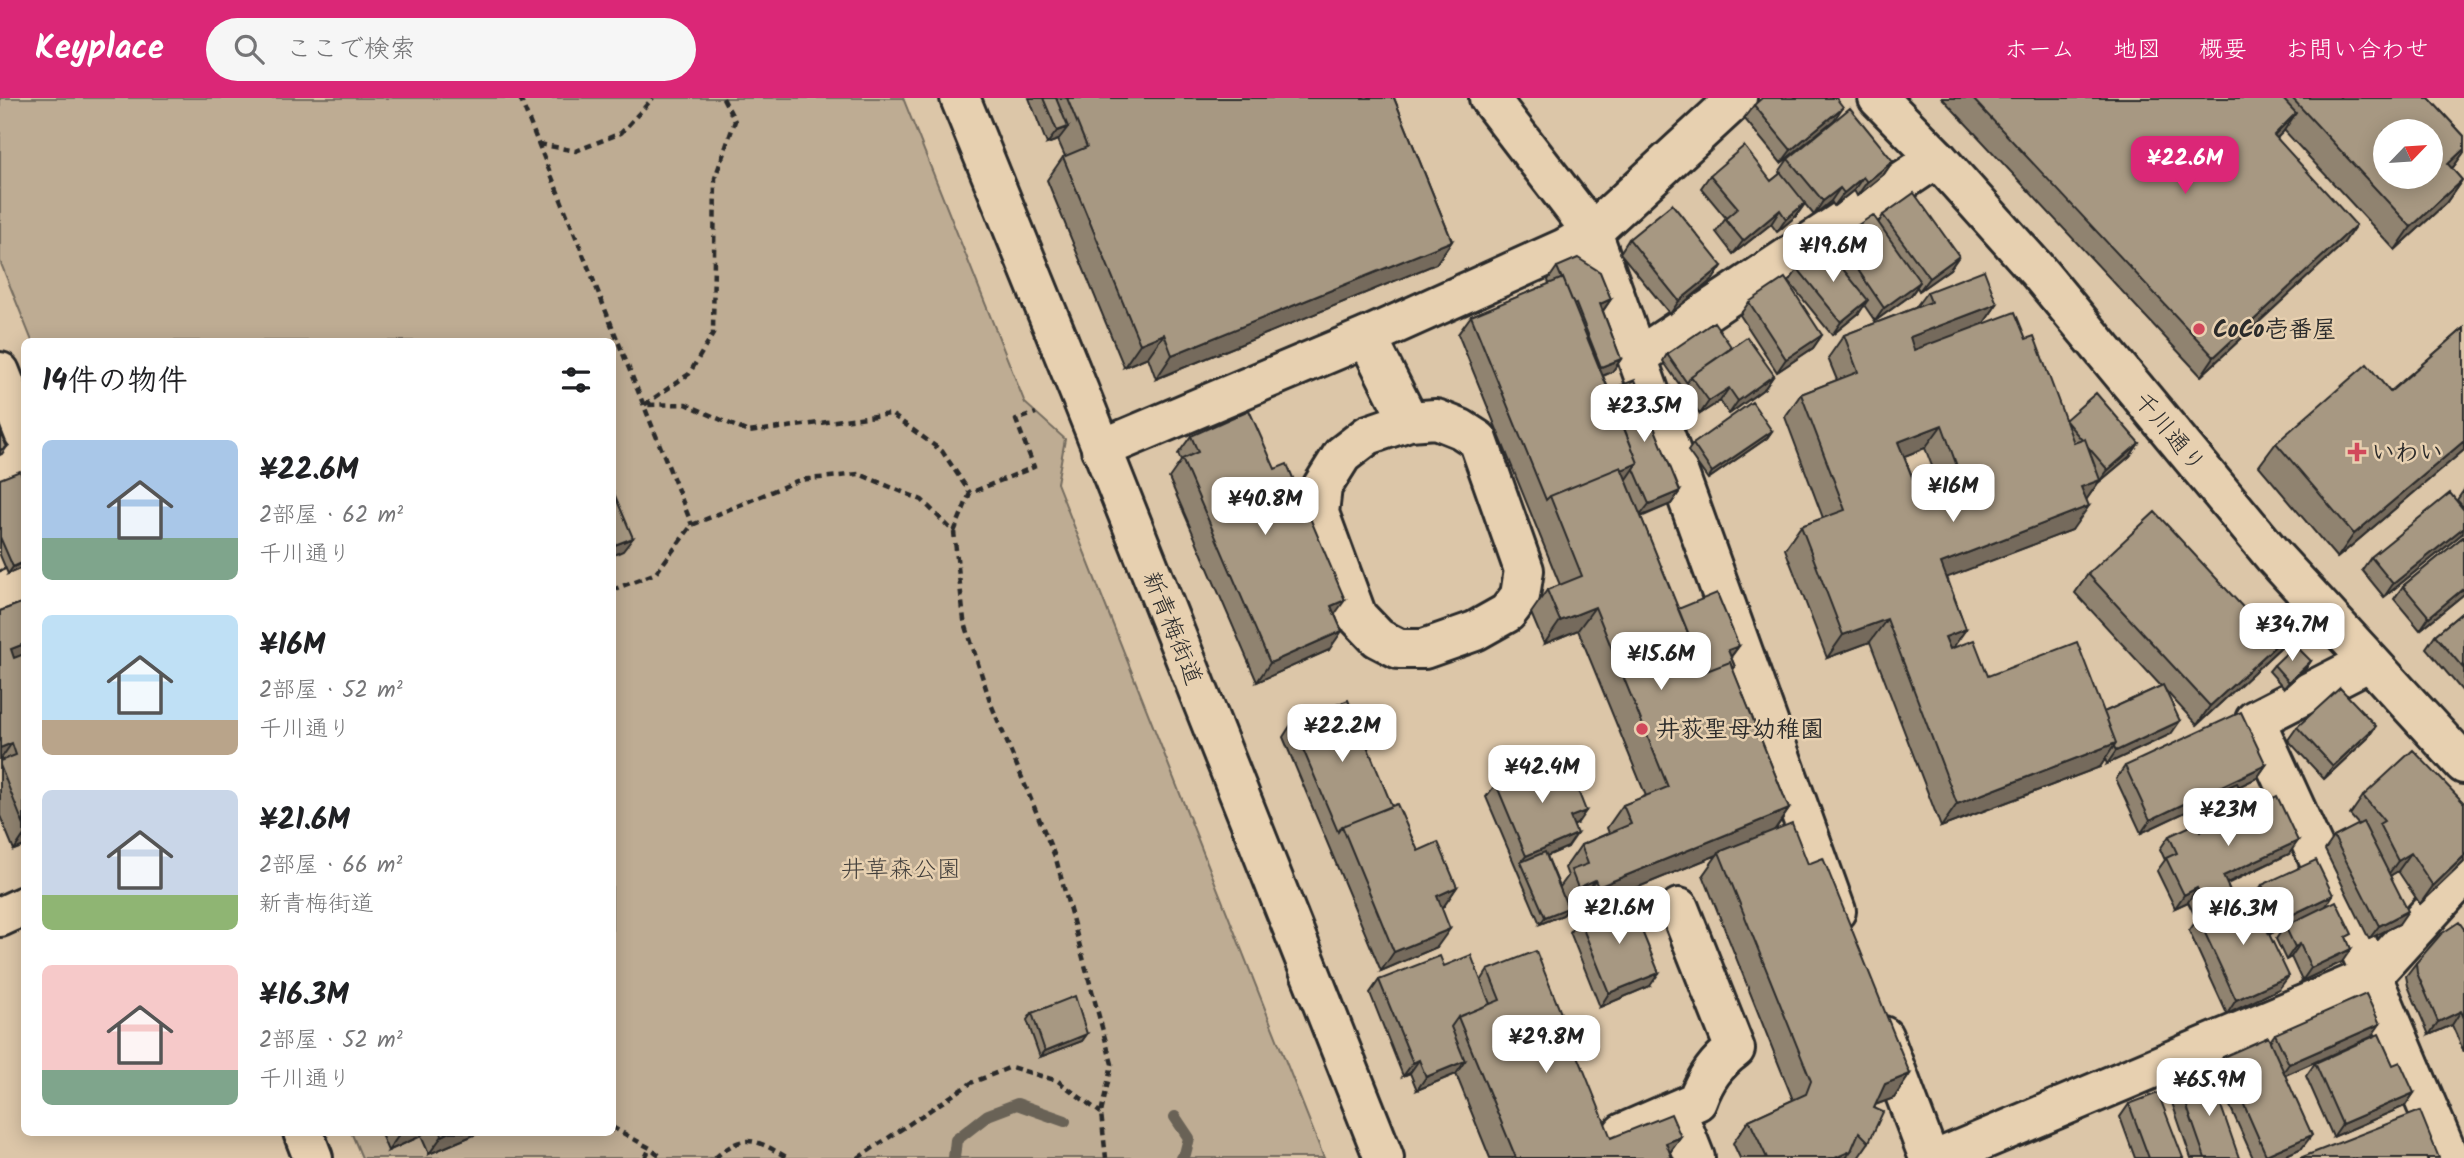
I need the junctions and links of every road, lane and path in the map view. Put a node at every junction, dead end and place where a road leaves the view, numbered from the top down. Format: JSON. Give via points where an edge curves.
{"nodes":[{"id":1,"x":520,"y":98,"type":"edge"},
{"id":2,"x":653,"y":98,"type":"edge"},
{"id":3,"x":723,"y":98,"type":"edge"},
{"id":4,"x":960,"y":98,"type":"edge"},
{"id":5,"x":1489,"y":98,"type":"edge"},
{"id":6,"x":1737,"y":98,"type":"edge"},
{"id":7,"x":1878,"y":98,"type":"edge"},
{"id":8,"x":538,"y":143,"type":"junction"},
{"id":9,"x":1937,"y":159,"type":"junction"},
{"id":10,"x":1592,"y":232,"type":"junction"},
{"id":11,"x":1367,"y":337,"type":"junction"},
{"id":12,"x":1638,"y":357,"type":"junction"},
{"id":13,"x":0,"y":372,"type":"edge"},
{"id":14,"x":644,"y":405,"type":"junction"},
{"id":15,"x":1036,"y":413,"type":"dead end"},
{"id":16,"x":1409,"y":421,"type":"junction"},
{"id":17,"x":21,"y":425,"type":"edge"},
{"id":18,"x":1101,"y":449,"type":"junction"},
{"id":19,"x":21,"y":462,"type":"edge"},
{"id":20,"x":0,"y":470,"type":"edge"},
{"id":21,"x":970,"y":493,"type":"junction"},
{"id":22,"x":692,"y":525,"type":"junction"},
{"id":23,"x":954,"y":532,"type":"junction"},
{"id":24,"x":21,"y":584,"type":"edge"},
{"id":25,"x":616,"y":588,"type":"edge"},
{"id":26,"x":0,"y":593,"type":"edge"},
{"id":27,"x":2368,"y":662,"type":"junction"},
{"id":28,"x":2464,"y":764,"type":"edge"},
{"id":29,"x":2464,"y":875,"type":"edge"},
{"id":30,"x":21,"y":907,"type":"edge"},
{"id":31,"x":1679,"y":908,"type":"dead end"},
{"id":32,"x":0,"y":917,"type":"edge"},
{"id":33,"x":1847,"y":942,"type":"edge"},
{"id":34,"x":2372,"y":976,"type":"junction"},
{"id":35,"x":1872,"y":1007,"type":"edge"},
{"id":36,"x":1676,"y":1110,"type":"junction"},
{"id":37,"x":1101,"y":1113,"type":"junction"},
{"id":38,"x":616,"y":1130,"type":"edge"},
{"id":39,"x":1623,"y":1133,"type":"edge"},
{"id":40,"x":305,"y":1136,"type":"edge"},
{"id":41,"x":650,"y":1147,"type":"junction"},
{"id":42,"x":313,"y":1158,"type":"edge"},
{"id":43,"x":645,"y":1158,"type":"edge"},
{"id":44,"x":663,"y":1158,"type":"edge"},
{"id":45,"x":715,"y":1158,"type":"edge"},
{"id":46,"x":788,"y":1158,"type":"edge"},
{"id":47,"x":858,"y":1158,"type":"edge"},
{"id":48,"x":1106,"y":1158,"type":"edge"},
{"id":49,"x":1384,"y":1158,"type":"edge"},
{"id":50,"x":1695,"y":1158,"type":"edge"},
{"id":51,"x":1929,"y":1158,"type":"edge"},
{"id":52,"x":1940,"y":1158,"type":"edge"},
{"id":53,"x":2449,"y":1158,"type":"edge"}],
"edges":[{"from":1,"to":8,"type":"path"},
{"from":2,"to":8,"type":"path","via":[[621,133],[576,151]]},
{"from":3,"to":14,"type":"path","via":[[735,121],[715,178],[713,334],[689,374]]},
{"from":4,"to":18,"type":"street","name":"新青梅街道"},
{"from":5,"to":10,"type":"street"},
{"from":6,"to":10,"type":"street"},
{"from":7,"to":9,"type":"street","name":"千川通り"},
{"from":8,"to":14,"type":"path"},
{"from":9,"to":12,"type":"street"},
{"from":9,"to":27,"type":"street","name":"千川通り","via":[[2036,269],[2275,558]]},
{"from":10,"to":11,"type":"street"},
{"from":10,"to":12,"type":"street"},
{"from":11,"to":16,"type":"street"},
{"from":11,"to":18,"type":"street"},
{"from":12,"to":33,"type":"street"},
{"from":13,"to":17,"type":"street"},
{"from":14,"to":21,"type":"path","via":[[686,404],[748,432],[891,414],[942,451]]},
{"from":14,"to":22,"type":"path"},
{"from":15,"to":21,"type":"path","via":[[1017,420],[1034,467]]},
{"from":16,"to":16,"type":"street","via":[[1436,419],[1478,440],[1524,570],[1520,596],[1507,613],[1475,631],[1423,649],[1399,649],[1378,638],[1357,615],[1319,513],[1322,487],[1342,456],[1368,435]]},
{"from":18,"to":49,"type":"street","name":"新青梅街道"},
{"from":19,"to":20,"type":"street"},
{"from":21,"to":23,"type":"path"},
{"from":22,"to":23,"type":"path","via":[[799,480],[859,474],[922,500]]},
{"from":22,"to":25,"type":"path","via":[[656,573]]},
{"from":23,"to":37,"type":"path","via":[[964,620],[991,704],[1056,859],[1112,1064]]},
{"from":24,"to":26,"type":"street"},
{"from":27,"to":28,"type":"street","name":"千川通り"},
{"from":27,"to":34,"type":"street","via":[[2255,720]]},
{"from":29,"to":34,"type":"street"},
{"from":30,"to":32,"type":"street"},
{"from":31,"to":36,"type":"street","via":[[1735,1049],[1721,1059],[1698,1101]]},
{"from":34,"to":52,"type":"street"},
{"from":34,"to":53,"type":"street"},
{"from":35,"to":51,"type":"street"},
{"from":36,"to":39,"type":"street"},
{"from":36,"to":50,"type":"street"},
{"from":37,"to":47,"type":"path","via":[[1058,1081],[1011,1067],[971,1083]]},
{"from":37,"to":48,"type":"path"},
{"from":38,"to":41,"type":"path"},
{"from":40,"to":42,"type":"street"},
{"from":41,"to":43,"type":"path"},
{"from":41,"to":44,"type":"path"},
{"from":45,"to":46,"type":"path","via":[[730,1144],[757,1140]]}]}
